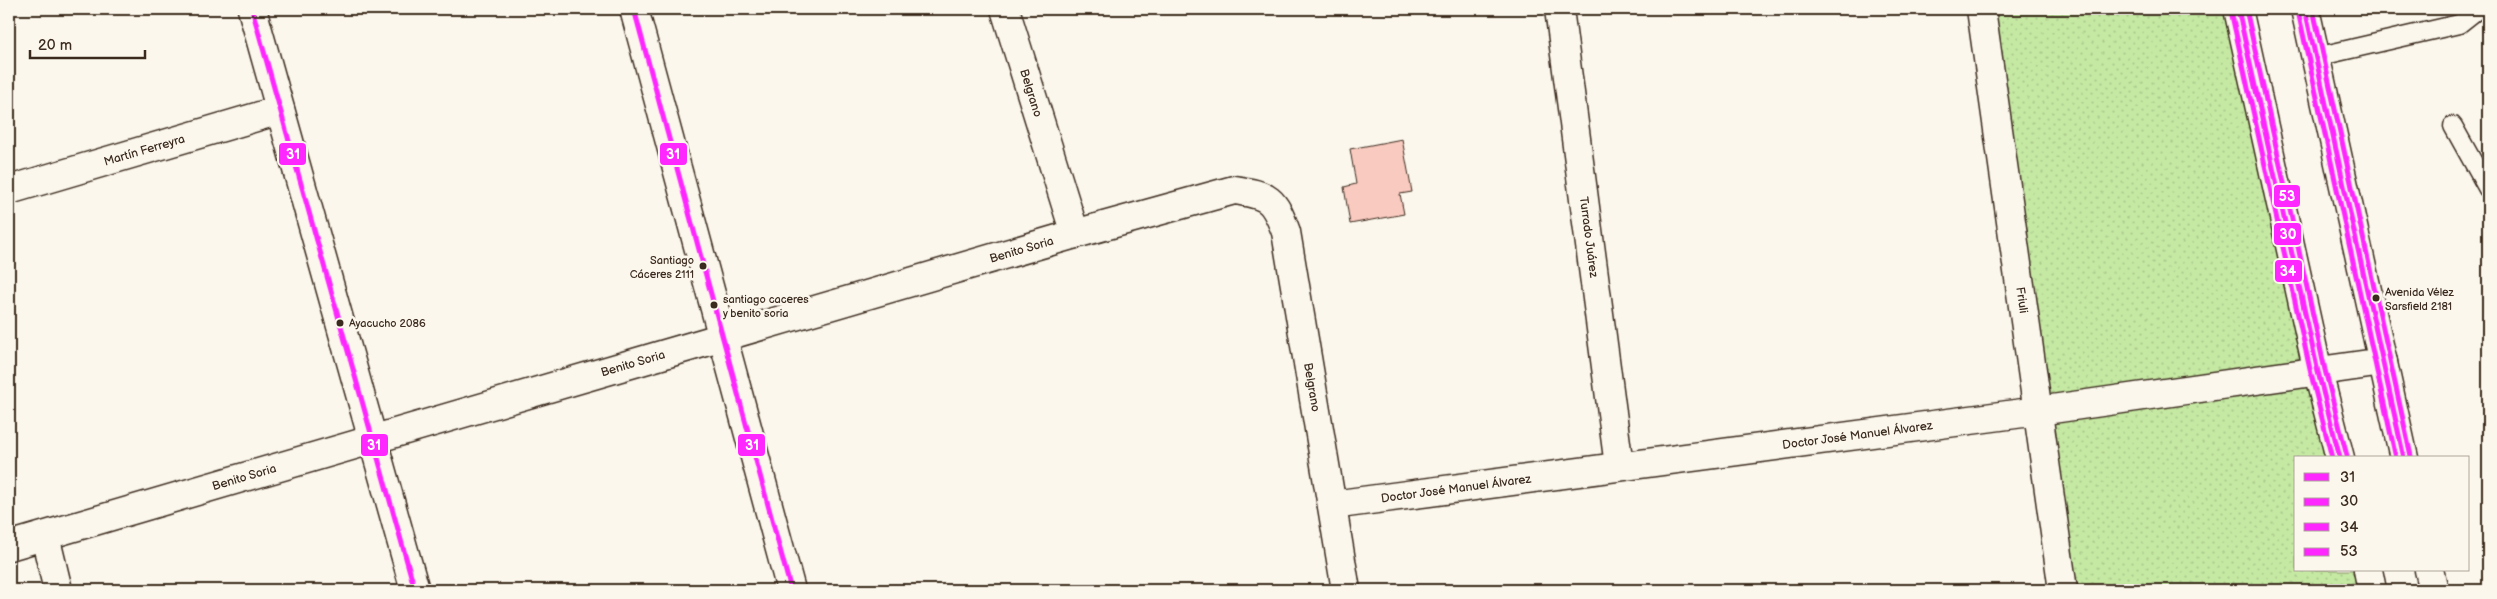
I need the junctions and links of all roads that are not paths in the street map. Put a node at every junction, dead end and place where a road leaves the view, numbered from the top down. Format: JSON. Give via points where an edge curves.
{"nodes":[{"id":1,"x":252,"y":9,"type":"edge"},
{"id":2,"x":634,"y":9,"type":"edge"},
{"id":3,"x":1005,"y":9,"type":"edge"},
{"id":4,"x":1559,"y":9,"type":"edge"},
{"id":5,"x":1981,"y":9,"type":"edge"},
{"id":6,"x":2238,"y":9,"type":"edge"},
{"id":7,"x":2305,"y":9,"type":"edge"},
{"id":8,"x":2478,"y":9,"type":"edge"},
{"id":9,"x":2316,"y":57,"type":"junction"},
{"id":10,"x":280,"y":110,"type":"junction"},
{"id":11,"x":2453,"y":126,"type":"dead end"},
{"id":12,"x":2488,"y":189,"type":"edge"},
{"id":13,"x":9,"y":190,"type":"edge"},
{"id":14,"x":1259,"y":194,"type":"joint"},
{"id":15,"x":1075,"y":234,"type":"junction"},
{"id":16,"x":723,"y":339,"type":"junction"},
{"id":17,"x":2383,"y":362,"type":"junction"},
{"id":18,"x":2318,"y":372,"type":"junction"},
{"id":19,"x":2038,"y":411,"type":"junction"},
{"id":20,"x":373,"y":440,"type":"junction"},
{"id":21,"x":2339,"y":456,"type":"edge"},
{"id":22,"x":2404,"y":456,"type":"edge"},
{"id":23,"x":1619,"y":466,"type":"junction"},
{"id":24,"x":1332,"y":505,"type":"junction"},
{"id":25,"x":44,"y":536,"type":"junction"},
{"id":26,"x":9,"y":546,"type":"edge"},
{"id":27,"x":2368,"y":572,"type":"edge"},
{"id":28,"x":2430,"y":572,"type":"edge"},
{"id":29,"x":58,"y":590,"type":"edge"},
{"id":30,"x":415,"y":590,"type":"edge"},
{"id":31,"x":791,"y":590,"type":"edge"},
{"id":32,"x":1346,"y":590,"type":"edge"},
{"id":33,"x":2063,"y":590,"type":"edge"},
{"id":34,"x":2372,"y":590,"type":"edge"},
{"id":35,"x":2434,"y":590,"type":"edge"}],
"edges":[{"from":1,"to":10,"type":"street"},
{"from":2,"to":16,"type":"street"},
{"from":3,"to":15,"type":"street","name":"Belgrano"},
{"from":4,"to":23,"type":"street","name":"Turrado Juárez"},
{"from":5,"to":19,"type":"street","name":"Friuli"},
{"from":6,"to":18,"type":"street"},
{"from":7,"to":9,"type":"street"},
{"from":8,"to":9,"type":"lane","via":[[2459,24]]},
{"from":9,"to":17,"type":"street"},
{"from":10,"to":13,"type":"street","name":"Martín Ferreyra"},
{"from":10,"to":20,"type":"street"},
{"from":11,"to":12,"type":"lane"},
{"from":14,"to":15,"type":"street","name":"Benito Soria","via":[[1234,190]]},
{"from":14,"to":24,"type":"street","name":"Belgrano","via":[[1277,208],[1286,232]]},
{"from":15,"to":16,"type":"street","name":"Benito Soria"},
{"from":16,"to":20,"type":"street","name":"Benito Soria"},
{"from":16,"to":31,"type":"street"},
{"from":17,"to":18,"type":"street","name":"Doctor José Manuel Álvarez"},
{"from":17,"to":22,"type":"street"},
{"from":18,"to":19,"type":"street","name":"Doctor José Manuel Álvarez"},
{"from":18,"to":21,"type":"street"},
{"from":19,"to":23,"type":"street","name":"Doctor José Manuel Álvarez"},
{"from":19,"to":33,"type":"street","name":"Friuli"},
{"from":20,"to":25,"type":"street","name":"Benito Soria"},
{"from":20,"to":30,"type":"street"},
{"from":23,"to":24,"type":"street","name":"Doctor José Manuel Álvarez"},
{"from":24,"to":32,"type":"street","name":"Belgrano"},
{"from":25,"to":26,"type":"street","name":"Benito Soria"},
{"from":25,"to":29,"type":"street"},
{"from":27,"to":34,"type":"street"},
{"from":28,"to":35,"type":"street"}]}
